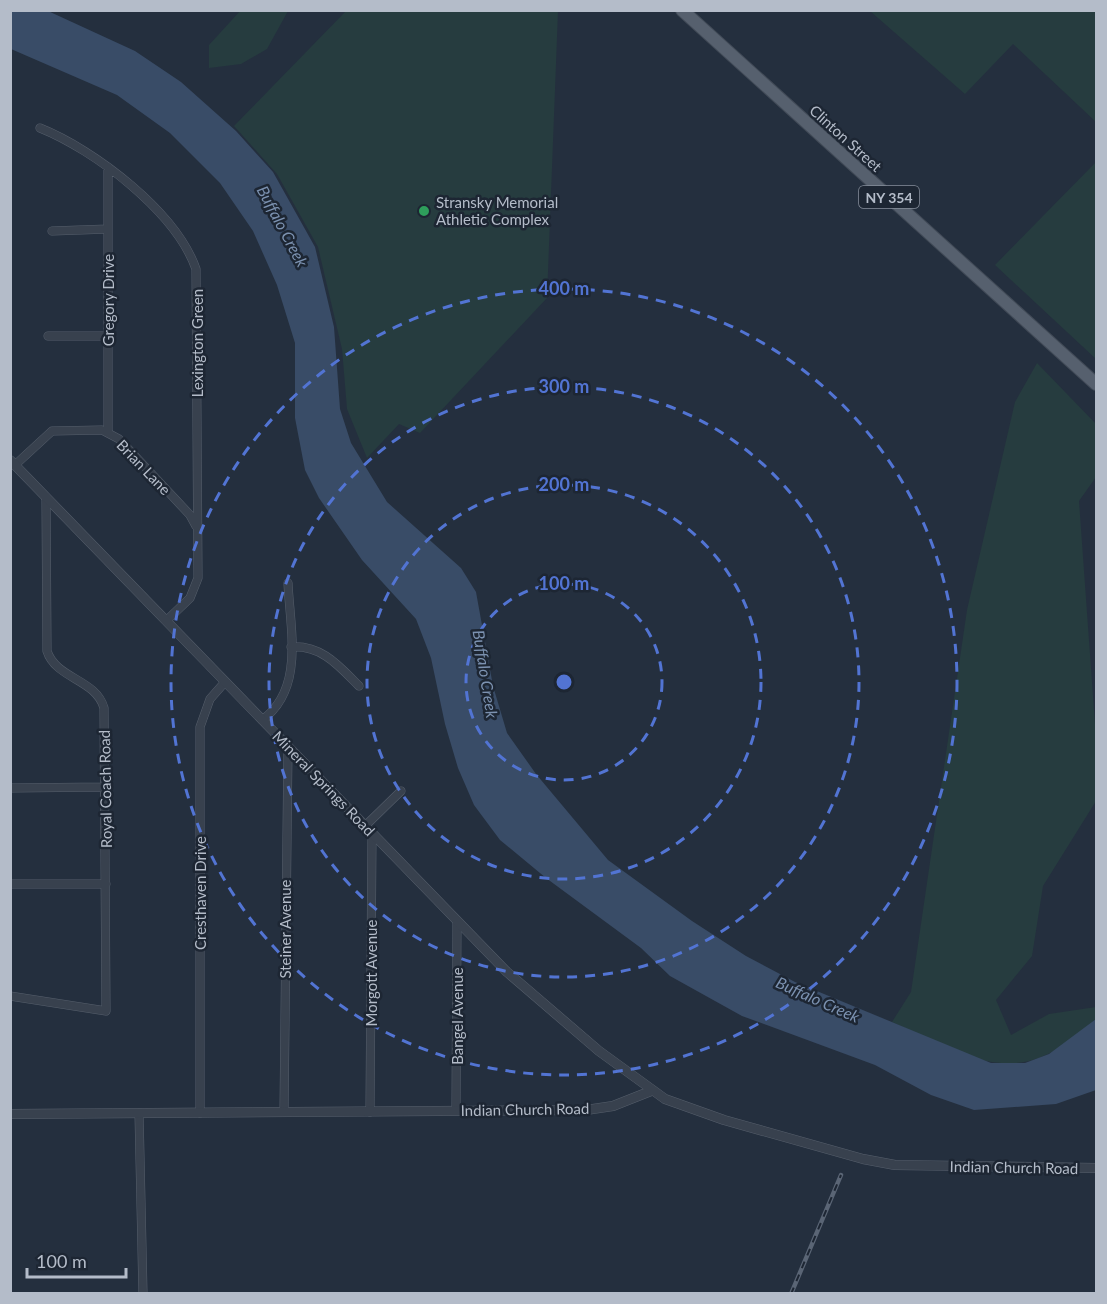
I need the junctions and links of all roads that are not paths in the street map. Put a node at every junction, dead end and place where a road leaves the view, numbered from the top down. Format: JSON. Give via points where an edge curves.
{"nodes":[{"id":1,"x":682,"y":10,"type":"edge"},
{"id":2,"x":40,"y":128,"type":"dead end"},
{"id":3,"x":108,"y":167,"type":"junction"},
{"id":4,"x":108,"y":229,"type":"junction"},
{"id":5,"x":52,"y":231,"type":"dead end"},
{"id":6,"x":48,"y":336,"type":"dead end"},
{"id":7,"x":108,"y":336,"type":"junction"},
{"id":8,"x":1096,"y":384,"type":"edge"},
{"id":9,"x":108,"y":432,"type":"junction"},
{"id":10,"x":13,"y":462,"type":"edge"},
{"id":11,"x":46,"y":496,"type":"junction"},
{"id":12,"x":197,"y":532,"type":"junction"},
{"id":13,"x":288,"y":582,"type":"dead end"},
{"id":14,"x":166,"y":621,"type":"junction"},
{"id":15,"x":291,"y":647,"type":"junction"},
{"id":16,"x":225,"y":682,"type":"junction"},
{"id":17,"x":359,"y":686,"type":"dead end"},
{"id":18,"x":262,"y":720,"type":"junction"},
{"id":19,"x":288,"y":746,"type":"junction"},
{"id":20,"x":10,"y":788,"type":"edge"},
{"id":21,"x":105,"y":788,"type":"junction"},
{"id":22,"x":401,"y":790,"type":"dead end"},
{"id":23,"x":368,"y":830,"type":"junction"},
{"id":24,"x":10,"y":884,"type":"edge"},
{"id":25,"x":106,"y":884,"type":"junction"},
{"id":26,"x":457,"y":921,"type":"junction"},
{"id":27,"x":10,"y":996,"type":"edge"},
{"id":28,"x":651,"y":1091,"type":"junction"},
{"id":29,"x":456,"y":1110,"type":"junction"},
{"id":30,"x":284,"y":1112,"type":"junction"},
{"id":31,"x":370,"y":1112,"type":"junction"},
{"id":32,"x":139,"y":1113,"type":"junction"},
{"id":33,"x":200,"y":1113,"type":"junction"},
{"id":34,"x":10,"y":1114,"type":"edge"},
{"id":35,"x":1096,"y":1168,"type":"edge"},
{"id":36,"x":143,"y":1293,"type":"edge"}],
"edges":[{"from":1,"to":8,"type":"main road","name":"Clinton Street","number":"NY 354"},
{"from":2,"to":3,"type":"street","name":"Lexington Green","via":[[81,147]]},
{"from":3,"to":4,"type":"street","name":"Gregory Drive"},
{"from":3,"to":12,"type":"street","name":"Lexington Green","via":[[154,206],[196,269]]},
{"from":4,"to":5,"type":"street"},
{"from":4,"to":7,"type":"street","name":"Gregory Drive"},
{"from":6,"to":7,"type":"street"},
{"from":7,"to":9,"type":"street","name":"Gregory Drive"},
{"from":9,"to":10,"type":"street","name":"Brian Lane","via":[[52,431]]},
{"from":9,"to":12,"type":"street","name":"Brian Lane","via":[[190,515]]},
{"from":10,"to":11,"type":"street","name":"Mineral Springs Road"},
{"from":11,"to":14,"type":"street","name":"Mineral Springs Road"},
{"from":11,"to":21,"type":"street","name":"Royal Coach Road","via":[[47,651],[54,665],[102,701]]},
{"from":12,"to":14,"type":"street","name":"Lexington Green","via":[[196,586],[190,598]]},
{"from":13,"to":15,"type":"street"},
{"from":14,"to":16,"type":"street","name":"Mineral Springs Road"},
{"from":15,"to":17,"type":"street","via":[[325,654]]},
{"from":15,"to":18,"type":"street","via":[[287,692],[275,710]]},
{"from":16,"to":18,"type":"street","name":"Mineral Springs Road"},
{"from":16,"to":33,"type":"street","name":"Cresthaven Drive","via":[[210,699],[200,727]]},
{"from":18,"to":19,"type":"street","name":"Mineral Springs Road"},
{"from":19,"to":23,"type":"street","name":"Mineral Springs Road"},
{"from":19,"to":30,"type":"street","name":"Steiner Avenue"},
{"from":20,"to":21,"type":"street"},
{"from":21,"to":25,"type":"street","name":"Royal Coach Road"},
{"from":22,"to":23,"type":"street"},
{"from":23,"to":26,"type":"street","name":"Mineral Springs Road"},
{"from":23,"to":31,"type":"street","name":"Morgott Avenue"},
{"from":24,"to":25,"type":"street"},
{"from":25,"to":27,"type":"street","name":"Royal Coach Road","via":[[106,1011]]},
{"from":26,"to":28,"type":"street","name":"Mineral Springs Road","via":[[530,994]]},
{"from":26,"to":29,"type":"street","name":"Bangel Avenue"},
{"from":28,"to":29,"type":"street","name":"Indian Church Road","via":[[613,1106],[586,1110]]},
{"from":28,"to":35,"type":"street","name":"Indian Church Road","via":[[699,1112],[895,1165]]},
{"from":29,"to":31,"type":"street","name":"Indian Church Road"},
{"from":30,"to":31,"type":"street","name":"Indian Church Road"},
{"from":30,"to":33,"type":"street","name":"Indian Church Road"},
{"from":32,"to":33,"type":"street","name":"Indian Church Road"},
{"from":32,"to":34,"type":"street","name":"Indian Church Road"},
{"from":32,"to":36,"type":"street"}]}
